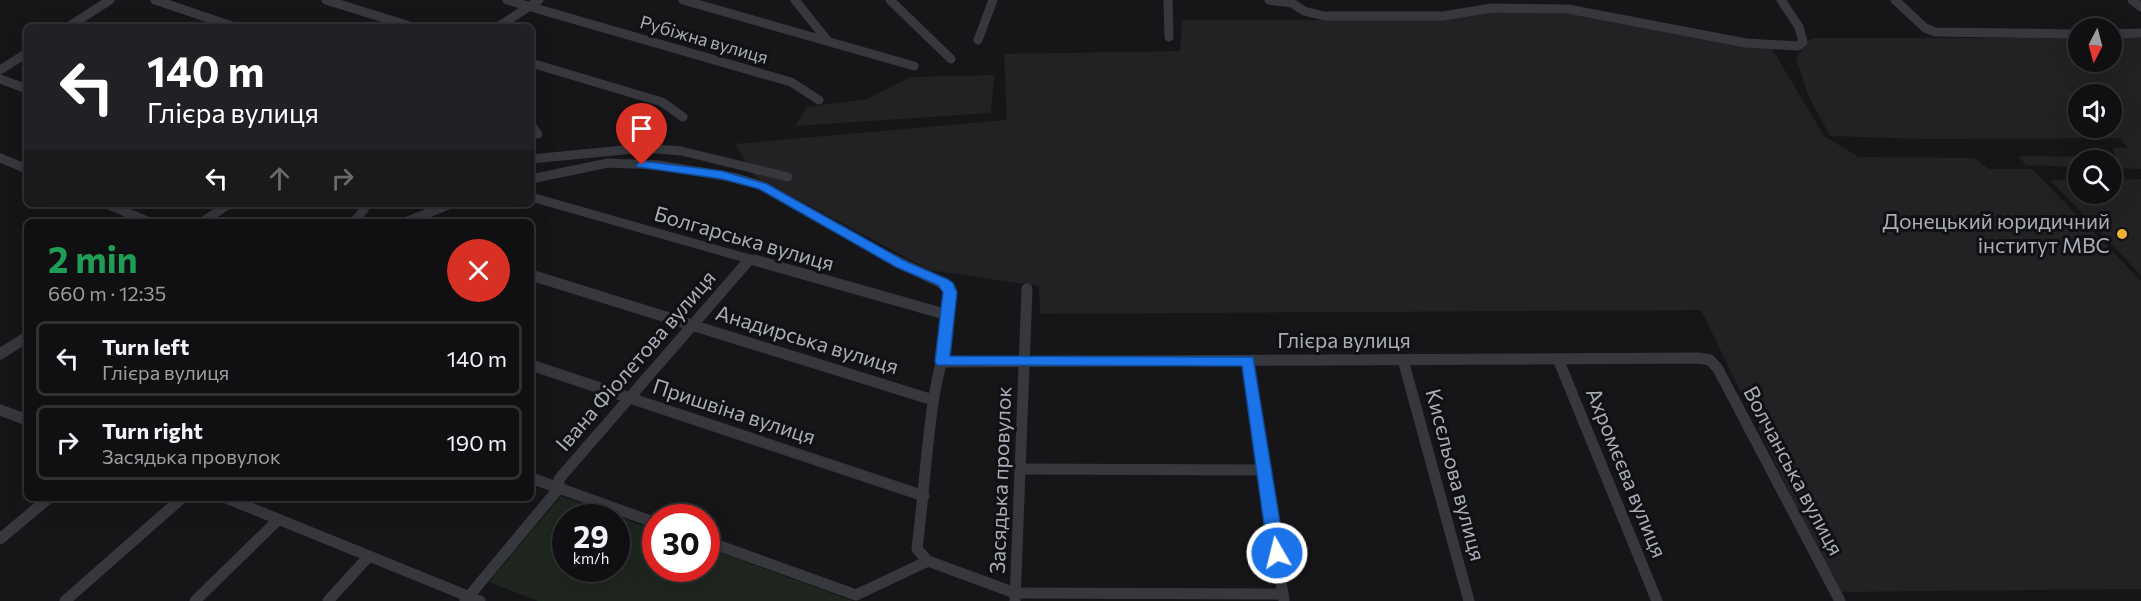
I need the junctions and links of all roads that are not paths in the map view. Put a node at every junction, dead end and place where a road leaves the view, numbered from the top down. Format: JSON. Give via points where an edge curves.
{"nodes":[{"id":1,"x":110,"y":0,"type":"edge"},
{"id":2,"x":155,"y":0,"type":"edge"},
{"id":3,"x":326,"y":0,"type":"edge"},
{"id":4,"x":507,"y":0,"type":"edge"},
{"id":5,"x":539,"y":0,"type":"edge"},
{"id":6,"x":683,"y":0,"type":"edge"},
{"id":7,"x":795,"y":0,"type":"edge"},
{"id":8,"x":890,"y":0,"type":"edge"},
{"id":9,"x":993,"y":0,"type":"edge"},
{"id":10,"x":1168,"y":0,"type":"edge"},
{"id":11,"x":1269,"y":0,"type":"edge"},
{"id":12,"x":1781,"y":0,"type":"edge"},
{"id":13,"x":1895,"y":0,"type":"edge"},
{"id":14,"x":2132,"y":0,"type":"edge"},
{"id":15,"x":1294,"y":2,"type":"edge"},
{"id":16,"x":529,"y":7,"type":"junction"},
{"id":17,"x":2141,"y":7,"type":"edge"},
{"id":18,"x":73,"y":24,"type":"edge"},
{"id":19,"x":226,"y":24,"type":"edge"},
{"id":20,"x":403,"y":24,"type":"edge"},
{"id":21,"x":503,"y":24,"type":"edge"},
{"id":22,"x":2141,"y":33,"type":"edge"},
{"id":23,"x":2068,"y":34,"type":"edge"},
{"id":24,"x":2122,"y":34,"type":"edge"},
{"id":25,"x":1169,"y":38,"type":"dead end"},
{"id":26,"x":978,"y":39,"type":"dead end"},
{"id":27,"x":828,"y":40,"type":"junction"},
{"id":28,"x":24,"y":55,"type":"edge"},
{"id":29,"x":951,"y":59,"type":"dead end"},
{"id":30,"x":534,"y":64,"type":"edge"},
{"id":31,"x":914,"y":66,"type":"dead end"},
{"id":32,"x":0,"y":70,"type":"edge"},
{"id":33,"x":0,"y":79,"type":"edge"},
{"id":34,"x":24,"y":88,"type":"edge"},
{"id":35,"x":819,"y":100,"type":"dead end"},
{"id":36,"x":683,"y":117,"type":"dead end"},
{"id":37,"x":534,"y":129,"type":"edge"},
{"id":38,"x":538,"y":134,"type":"dead end"},
{"id":39,"x":0,"y":158,"type":"edge"},
{"id":40,"x":534,"y":159,"type":"edge"},
{"id":41,"x":24,"y":168,"type":"edge"},
{"id":42,"x":788,"y":177,"type":"dead end"},
{"id":43,"x":534,"y":178,"type":"edge"},
{"id":44,"x":534,"y":198,"type":"edge"},
{"id":45,"x":114,"y":207,"type":"edge"},
{"id":46,"x":224,"y":207,"type":"edge"},
{"id":47,"x":365,"y":207,"type":"edge"},
{"id":48,"x":443,"y":207,"type":"edge"},
{"id":49,"x":142,"y":219,"type":"edge"},
{"id":50,"x":206,"y":219,"type":"edge"},
{"id":51,"x":356,"y":219,"type":"edge"},
{"id":52,"x":413,"y":219,"type":"edge"},
{"id":53,"x":750,"y":259,"type":"junction"},
{"id":54,"x":534,"y":276,"type":"edge"},
{"id":55,"x":1027,"y":289,"type":"dead end"},
{"id":56,"x":948,"y":315,"type":"junction"},
{"id":57,"x":693,"y":325,"type":"junction"},
{"id":58,"x":24,"y":339,"type":"edge"},
{"id":59,"x":0,"y":354,"type":"edge"},
{"id":60,"x":1558,"y":359,"type":"junction"},
{"id":61,"x":1403,"y":360,"type":"junction"},
{"id":62,"x":1710,"y":360,"type":"joint"},
{"id":63,"x":1025,"y":361,"type":"junction"},
{"id":64,"x":1248,"y":361,"type":"junction"},
{"id":65,"x":942,"y":362,"type":"junction"},
{"id":66,"x":534,"y":366,"type":"edge"},
{"id":67,"x":630,"y":398,"type":"junction"},
{"id":68,"x":933,"y":400,"type":"junction"},
{"id":69,"x":0,"y":410,"type":"edge"},
{"id":70,"x":24,"y":419,"type":"edge"},
{"id":71,"x":1021,"y":469,"type":"junction"},
{"id":72,"x":1264,"y":470,"type":"junction"},
{"id":73,"x":534,"y":479,"type":"edge"},
{"id":74,"x":559,"y":488,"type":"junction"},
{"id":75,"x":924,"y":496,"type":"junction"},
{"id":76,"x":45,"y":501,"type":"edge"},
{"id":77,"x":179,"y":501,"type":"edge"},
{"id":78,"x":233,"y":501,"type":"edge"},
{"id":79,"x":642,"y":518,"type":"edge"},
{"id":80,"x":278,"y":520,"type":"junction"},
{"id":81,"x":0,"y":539,"type":"edge"},
{"id":82,"x":720,"y":546,"type":"edge"},
{"id":83,"x":369,"y":556,"type":"junction"},
{"id":84,"x":928,"y":561,"type":"junction"},
{"id":85,"x":1015,"y":597,"type":"edge"},
{"id":86,"x":1283,"y":598,"type":"edge"},
{"id":87,"x":471,"y":600,"type":"edge"},
{"id":88,"x":65,"y":601,"type":"edge"},
{"id":89,"x":195,"y":601,"type":"edge"},
{"id":90,"x":328,"y":601,"type":"edge"},
{"id":91,"x":1469,"y":601,"type":"edge"},
{"id":92,"x":1657,"y":601,"type":"edge"},
{"id":93,"x":1840,"y":601,"type":"edge"}],
"edges":[{"from":1,"to":18,"type":"street"},
{"from":2,"to":19,"type":"street"},
{"from":3,"to":20,"type":"street"},
{"from":4,"to":16,"type":"street","name":"Рубіжна вулиця"},
{"from":5,"to":16,"type":"street"},
{"from":6,"to":27,"type":"street"},
{"from":7,"to":27,"type":"street"},
{"from":8,"to":29,"type":"street"},
{"from":9,"to":26,"type":"street"},
{"from":10,"to":25,"type":"street"},
{"from":11,"to":15,"type":"street"},
{"from":12,"to":15,"type":"street","via":[[1800,27],[1803,42],[1798,46],[1746,43],[1558,8],[1492,8],[1443,16],[1324,16],[1304,11]]},
{"from":13,"to":23,"type":"street","via":[[1925,28],[1935,32]]},
{"from":14,"to":17,"type":"street"},
{"from":16,"to":21,"type":"street"},
{"from":16,"to":35,"type":"street","name":"Рубіжна вулиця","via":[[791,82]]},
{"from":22,"to":24,"type":"street"},
{"from":27,"to":31,"type":"street"},
{"from":28,"to":32,"type":"street"},
{"from":30,"to":36,"type":"street","via":[[662,102]]},
{"from":33,"to":34,"type":"street"},
{"from":37,"to":38,"type":"street"},
{"from":39,"to":41,"type":"street"},
{"from":40,"to":42,"type":"street","via":[[653,148],[681,150]]},
{"from":43,"to":56,"type":"street","via":[[608,163],[659,165],[763,186],[901,264],[943,282],[950,292]]},
{"from":44,"to":53,"type":"street","name":"Болгарська вулиця"},
{"from":45,"to":49,"type":"street"},
{"from":46,"to":50,"type":"street"},
{"from":47,"to":51,"type":"street"},
{"from":48,"to":52,"type":"street"},
{"from":53,"to":56,"type":"street","name":"Болгарська вулиця"},
{"from":53,"to":57,"type":"street","name":"Івана Фіолетова вулиця"},
{"from":54,"to":57,"type":"street","name":"Анадирська вулиця"},
{"from":55,"to":63,"type":"street","name":"Засядька провулок"},
{"from":56,"to":65,"type":"street"},
{"from":57,"to":67,"type":"street","name":"Івана Фіолетова вулиця"},
{"from":57,"to":68,"type":"street","name":"Анадирська вулиця"},
{"from":58,"to":59,"type":"street"},
{"from":60,"to":61,"type":"street","name":"Глієра вулиця"},
{"from":60,"to":62,"type":"street","name":"Глієра вулиця"},
{"from":60,"to":92,"type":"street","name":"Ахромєєва вулиця"},
{"from":61,"to":64,"type":"street","name":"Глієра вулиця"},
{"from":61,"to":91,"type":"street","name":"Кисєльова вулиця"},
{"from":62,"to":93,"type":"street","name":"Волчанська вулиця","via":[[1719,369]]},
{"from":63,"to":64,"type":"street","name":"Глієра вулиця"},
{"from":63,"to":65,"type":"street","name":"Глієра вулиця"},
{"from":63,"to":71,"type":"street","name":"Засядька провулок"},
{"from":64,"to":72,"type":"street"},
{"from":65,"to":68,"type":"street"},
{"from":66,"to":67,"type":"street","name":"Пришвіна вулиця"},
{"from":67,"to":74,"type":"street","name":"Івана Фіолетова вулиця","via":[[559,479]]},
{"from":67,"to":75,"type":"street","name":"Пришвіна вулиця"},
{"from":68,"to":75,"type":"street"},
{"from":69,"to":70,"type":"street"},
{"from":71,"to":72,"type":"street"},
{"from":71,"to":85,"type":"street","name":"Засядька провулок"},
{"from":72,"to":86,"type":"street"},
{"from":73,"to":74,"type":"street"},
{"from":74,"to":79,"type":"street"},
{"from":74,"to":87,"type":"street","name":"Івана Фіолетова вулиця"},
{"from":75,"to":84,"type":"street","via":[[918,549]]},
{"from":76,"to":81,"type":"street"},
{"from":77,"to":88,"type":"street"},
{"from":78,"to":80,"type":"street"},
{"from":80,"to":83,"type":"street"},
{"from":80,"to":89,"type":"street"},
{"from":82,"to":84,"type":"street","via":[[856,595]]},
{"from":83,"to":87,"type":"street"},
{"from":83,"to":90,"type":"street"},
{"from":84,"to":85,"type":"street"},
{"from":85,"to":86,"type":"street"}]}
